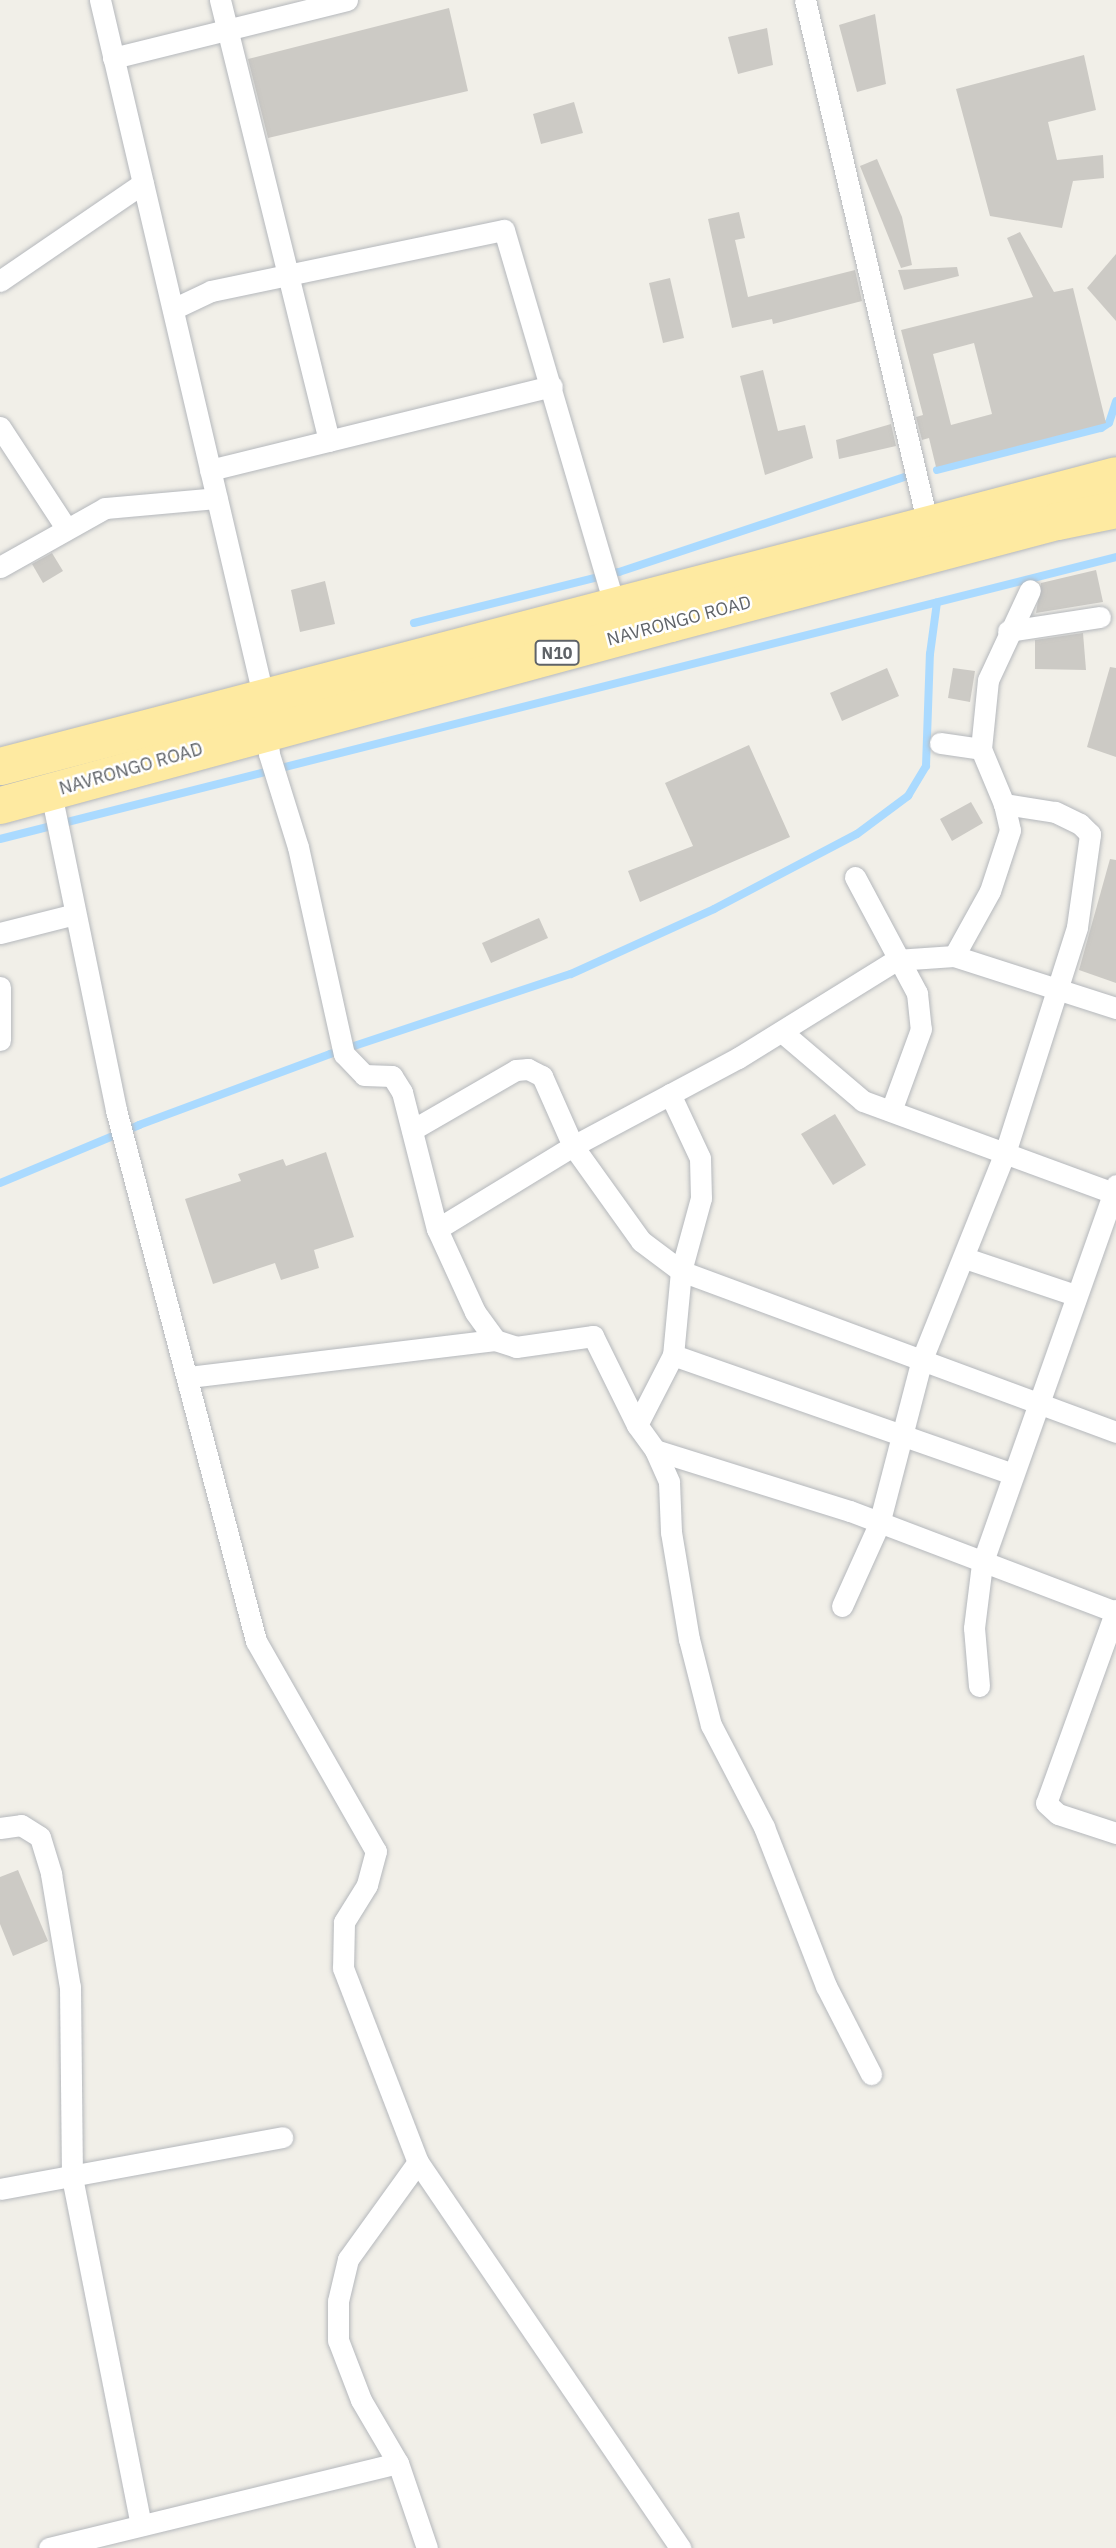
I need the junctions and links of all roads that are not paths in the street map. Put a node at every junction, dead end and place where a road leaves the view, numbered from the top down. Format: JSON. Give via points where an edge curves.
{"nodes":[{"id":1,"x":100,"y":0,"type":"edge"},
{"id":2,"x":220,"y":0,"type":"edge"},
{"id":3,"x":805,"y":0,"type":"edge"},
{"id":4,"x":336,"y":1,"type":"edge"},
{"id":5,"x":228,"y":29,"type":"junction"},
{"id":6,"x":113,"y":58,"type":"junction"},
{"id":7,"x":143,"y":183,"type":"junction"},
{"id":8,"x":288,"y":274,"type":"junction"},
{"id":9,"x":0,"y":281,"type":"edge"},
{"id":10,"x":173,"y":309,"type":"junction"},
{"id":11,"x":552,"y":386,"type":"junction"},
{"id":12,"x":0,"y":427,"type":"edge"},
{"id":13,"x":329,"y":441,"type":"junction"},
{"id":14,"x":210,"y":470,"type":"junction"},
{"id":15,"x":1116,"y":475,"type":"edge"},
{"id":16,"x":217,"y":498,"type":"junction"},
{"id":17,"x":1116,"y":509,"type":"edge"},
{"id":18,"x":926,"y":521,"type":"junction"},
{"id":19,"x":66,"y":528,"type":"junction"},
{"id":20,"x":0,"y":567,"type":"edge"},
{"id":21,"x":1030,"y":590,"type":"dead end"},
{"id":22,"x":615,"y":606,"type":"junction"},
{"id":23,"x":1100,"y":617,"type":"dead end"},
{"id":24,"x":1008,"y":631,"type":"junction"},
{"id":25,"x":265,"y":715,"type":"junction"},
{"id":26,"x":940,"y":743,"type":"dead end"},
{"id":27,"x":981,"y":750,"type":"junction"},
{"id":28,"x":0,"y":766,"type":"edge"},
{"id":29,"x":51,"y":793,"type":"junction"},
{"id":30,"x":1004,"y":804,"type":"junction"},
{"id":31,"x":0,"y":805,"type":"edge"},
{"id":32,"x":855,"y":877,"type":"dead end"},
{"id":33,"x":75,"y":914,"type":"junction"},
{"id":34,"x":0,"y":933,"type":"edge"},
{"id":35,"x":954,"y":956,"type":"junction"},
{"id":36,"x":897,"y":960,"type":"junction"},
{"id":37,"x":0,"y":987,"type":"edge"},
{"id":38,"x":1056,"y":988,"type":"junction"},
{"id":39,"x":1116,"y":1007,"type":"edge"},
{"id":40,"x":782,"y":1032,"type":"junction"},
{"id":41,"x":0,"y":1040,"type":"edge"},
{"id":42,"x":670,"y":1094,"type":"junction"},
{"id":43,"x":891,"y":1111,"type":"junction"},
{"id":44,"x":412,"y":1130,"type":"junction"},
{"id":45,"x":573,"y":1146,"type":"junction"},
{"id":46,"x":1005,"y":1153,"type":"junction"},
{"id":47,"x":1115,"y":1189,"type":"edge"},
{"id":48,"x":437,"y":1229,"type":"junction"},
{"id":49,"x":965,"y":1258,"type":"junction"},
{"id":50,"x":681,"y":1271,"type":"junction"},
{"id":51,"x":1075,"y":1295,"type":"junction"},
{"id":52,"x":495,"y":1340,"type":"junction"},
{"id":53,"x":673,"y":1354,"type":"junction"},
{"id":54,"x":922,"y":1360,"type":"junction"},
{"id":55,"x":189,"y":1377,"type":"junction"},
{"id":56,"x":1038,"y":1403,"type":"junction"},
{"id":57,"x":637,"y":1425,"type":"junction"},
{"id":58,"x":1116,"y":1432,"type":"edge"},
{"id":59,"x":904,"y":1435,"type":"junction"},
{"id":60,"x":655,"y":1450,"type":"junction"},
{"id":61,"x":1013,"y":1474,"type":"junction"},
{"id":62,"x":879,"y":1524,"type":"junction"},
{"id":63,"x":982,"y":1563,"type":"junction"},
{"id":64,"x":842,"y":1606,"type":"dead end"},
{"id":65,"x":1116,"y":1611,"type":"edge"},
{"id":66,"x":979,"y":1686,"type":"dead end"},
{"id":67,"x":0,"y":1828,"type":"edge"},
{"id":68,"x":1116,"y":1833,"type":"edge"},
{"id":69,"x":871,"y":2074,"type":"dead end"},
{"id":70,"x":282,"y":2137,"type":"dead end"},
{"id":71,"x":418,"y":2162,"type":"junction"},
{"id":72,"x":72,"y":2177,"type":"junction"},
{"id":73,"x":0,"y":2189,"type":"edge"},
{"id":74,"x":398,"y":2463,"type":"junction"},
{"id":75,"x":141,"y":2525,"type":"junction"},
{"id":76,"x":50,"y":2548,"type":"edge"},
{"id":77,"x":427,"y":2548,"type":"edge"},
{"id":78,"x":680,"y":2548,"type":"edge"}],
"edges":[{"from":1,"to":6,"type":"street"},
{"from":2,"to":5,"type":"street"},
{"from":3,"to":18,"type":"street"},
{"from":4,"to":5,"type":"street"},
{"from":5,"to":6,"type":"street"},
{"from":5,"to":8,"type":"street"},
{"from":6,"to":7,"type":"street"},
{"from":7,"to":9,"type":"street"},
{"from":7,"to":10,"type":"street"},
{"from":8,"to":10,"type":"street","via":[[211,291]]},
{"from":8,"to":11,"type":"street","via":[[504,230]]},
{"from":8,"to":13,"type":"street"},
{"from":10,"to":14,"type":"street"},
{"from":11,"to":13,"type":"street"},
{"from":11,"to":22,"type":"street"},
{"from":12,"to":19,"type":"street"},
{"from":13,"to":14,"type":"street"},
{"from":14,"to":16,"type":"street"},
{"from":15,"to":18,"type":"highway","name":"NAVRONGO ROAD","number":"N10"},
{"from":16,"to":19,"type":"street","via":[[105,508]]},
{"from":16,"to":25,"type":"street"},
{"from":17,"to":25,"type":"highway","name":"NAVRONGO ROAD","number":"N10"},
{"from":18,"to":22,"type":"highway","name":"NAVRONGO ROAD","number":"N10"},
{"from":19,"to":20,"type":"street"},
{"from":21,"to":24,"type":"street"},
{"from":22,"to":25,"type":"highway","name":"NAVRONGO ROAD","number":"N10"},
{"from":23,"to":24,"type":"street"},
{"from":24,"to":27,"type":"street","via":[[988,680]]},
{"from":25,"to":28,"type":"highway","name":"NAVRONGO ROAD","number":"N10"},
{"from":25,"to":29,"type":"highway","name":"NAVRONGO ROAD","number":"N10"},
{"from":25,"to":44,"type":"street","via":[[304,872],[334,1026],[344,1054],[364,1076],[392,1076],[402,1092]]},
{"from":26,"to":27,"type":"street"},
{"from":27,"to":30,"type":"street"},
{"from":29,"to":31,"type":"highway","name":"NAVRONGO ROAD","number":"N10"},
{"from":29,"to":33,"type":"street"},
{"from":30,"to":35,"type":"street","via":[[1010,831],[990,891]]},
{"from":30,"to":38,"type":"street","via":[[1055,812],[1090,834],[1077,927]]},
{"from":32,"to":36,"type":"street"},
{"from":33,"to":34,"type":"street"},
{"from":33,"to":55,"type":"street","via":[[116,1110]]},
{"from":35,"to":36,"type":"street"},
{"from":35,"to":38,"type":"street"},
{"from":36,"to":40,"type":"street"},
{"from":36,"to":43,"type":"street","via":[[917,993],[921,1029]]},
{"from":37,"to":41,"type":"street"},
{"from":38,"to":39,"type":"street"},
{"from":38,"to":46,"type":"street"},
{"from":40,"to":42,"type":"street"},
{"from":40,"to":43,"type":"street","via":[[854,1094]]},
{"from":42,"to":45,"type":"street"},
{"from":42,"to":50,"type":"street","via":[[700,1158],[701,1198]]},
{"from":43,"to":46,"type":"street"},
{"from":44,"to":45,"type":"street","via":[[516,1070],[528,1069],[542,1076]]},
{"from":44,"to":48,"type":"street"},
{"from":45,"to":48,"type":"street"},
{"from":45,"to":50,"type":"street","via":[[641,1241]]},
{"from":46,"to":47,"type":"street"},
{"from":46,"to":49,"type":"street"},
{"from":47,"to":51,"type":"street"},
{"from":48,"to":52,"type":"street","via":[[475,1312]]},
{"from":49,"to":51,"type":"street"},
{"from":49,"to":54,"type":"street"},
{"from":50,"to":53,"type":"street"},
{"from":50,"to":54,"type":"street"},
{"from":51,"to":56,"type":"street"},
{"from":52,"to":55,"type":"street"},
{"from":52,"to":57,"type":"street","via":[[516,1347],[593,1336]]},
{"from":53,"to":57,"type":"street"},
{"from":53,"to":59,"type":"street"},
{"from":54,"to":56,"type":"street"},
{"from":54,"to":59,"type":"street"},
{"from":55,"to":71,"type":"street","via":[[256,1641],[376,1851],[367,1885],[344,1923],[343,1968]]},
{"from":56,"to":58,"type":"street"},
{"from":56,"to":61,"type":"street"},
{"from":57,"to":60,"type":"street"},
{"from":59,"to":61,"type":"street"},
{"from":59,"to":62,"type":"street"},
{"from":60,"to":62,"type":"street"},
{"from":60,"to":69,"type":"street","via":[[669,1482],[671,1532],[689,1639],[711,1725],[764,1827],[826,1986]]},
{"from":61,"to":63,"type":"street"},
{"from":62,"to":63,"type":"street"},
{"from":62,"to":64,"type":"street"},
{"from":63,"to":65,"type":"street"},
{"from":63,"to":66,"type":"street","via":[[974,1628]]},
{"from":65,"to":68,"type":"street","via":[[1046,1803],[1058,1814]]},
{"from":67,"to":72,"type":"street","via":[[21,1825],[40,1837],[51,1874],[70,1987]]},
{"from":70,"to":72,"type":"street"},
{"from":71,"to":74,"type":"street","via":[[348,2259],[338,2301],[343,2352],[361,2400]]},
{"from":71,"to":78,"type":"street"},
{"from":72,"to":73,"type":"street"},
{"from":72,"to":75,"type":"street"},
{"from":74,"to":75,"type":"street"},
{"from":74,"to":77,"type":"street"},
{"from":75,"to":76,"type":"street"}]}
